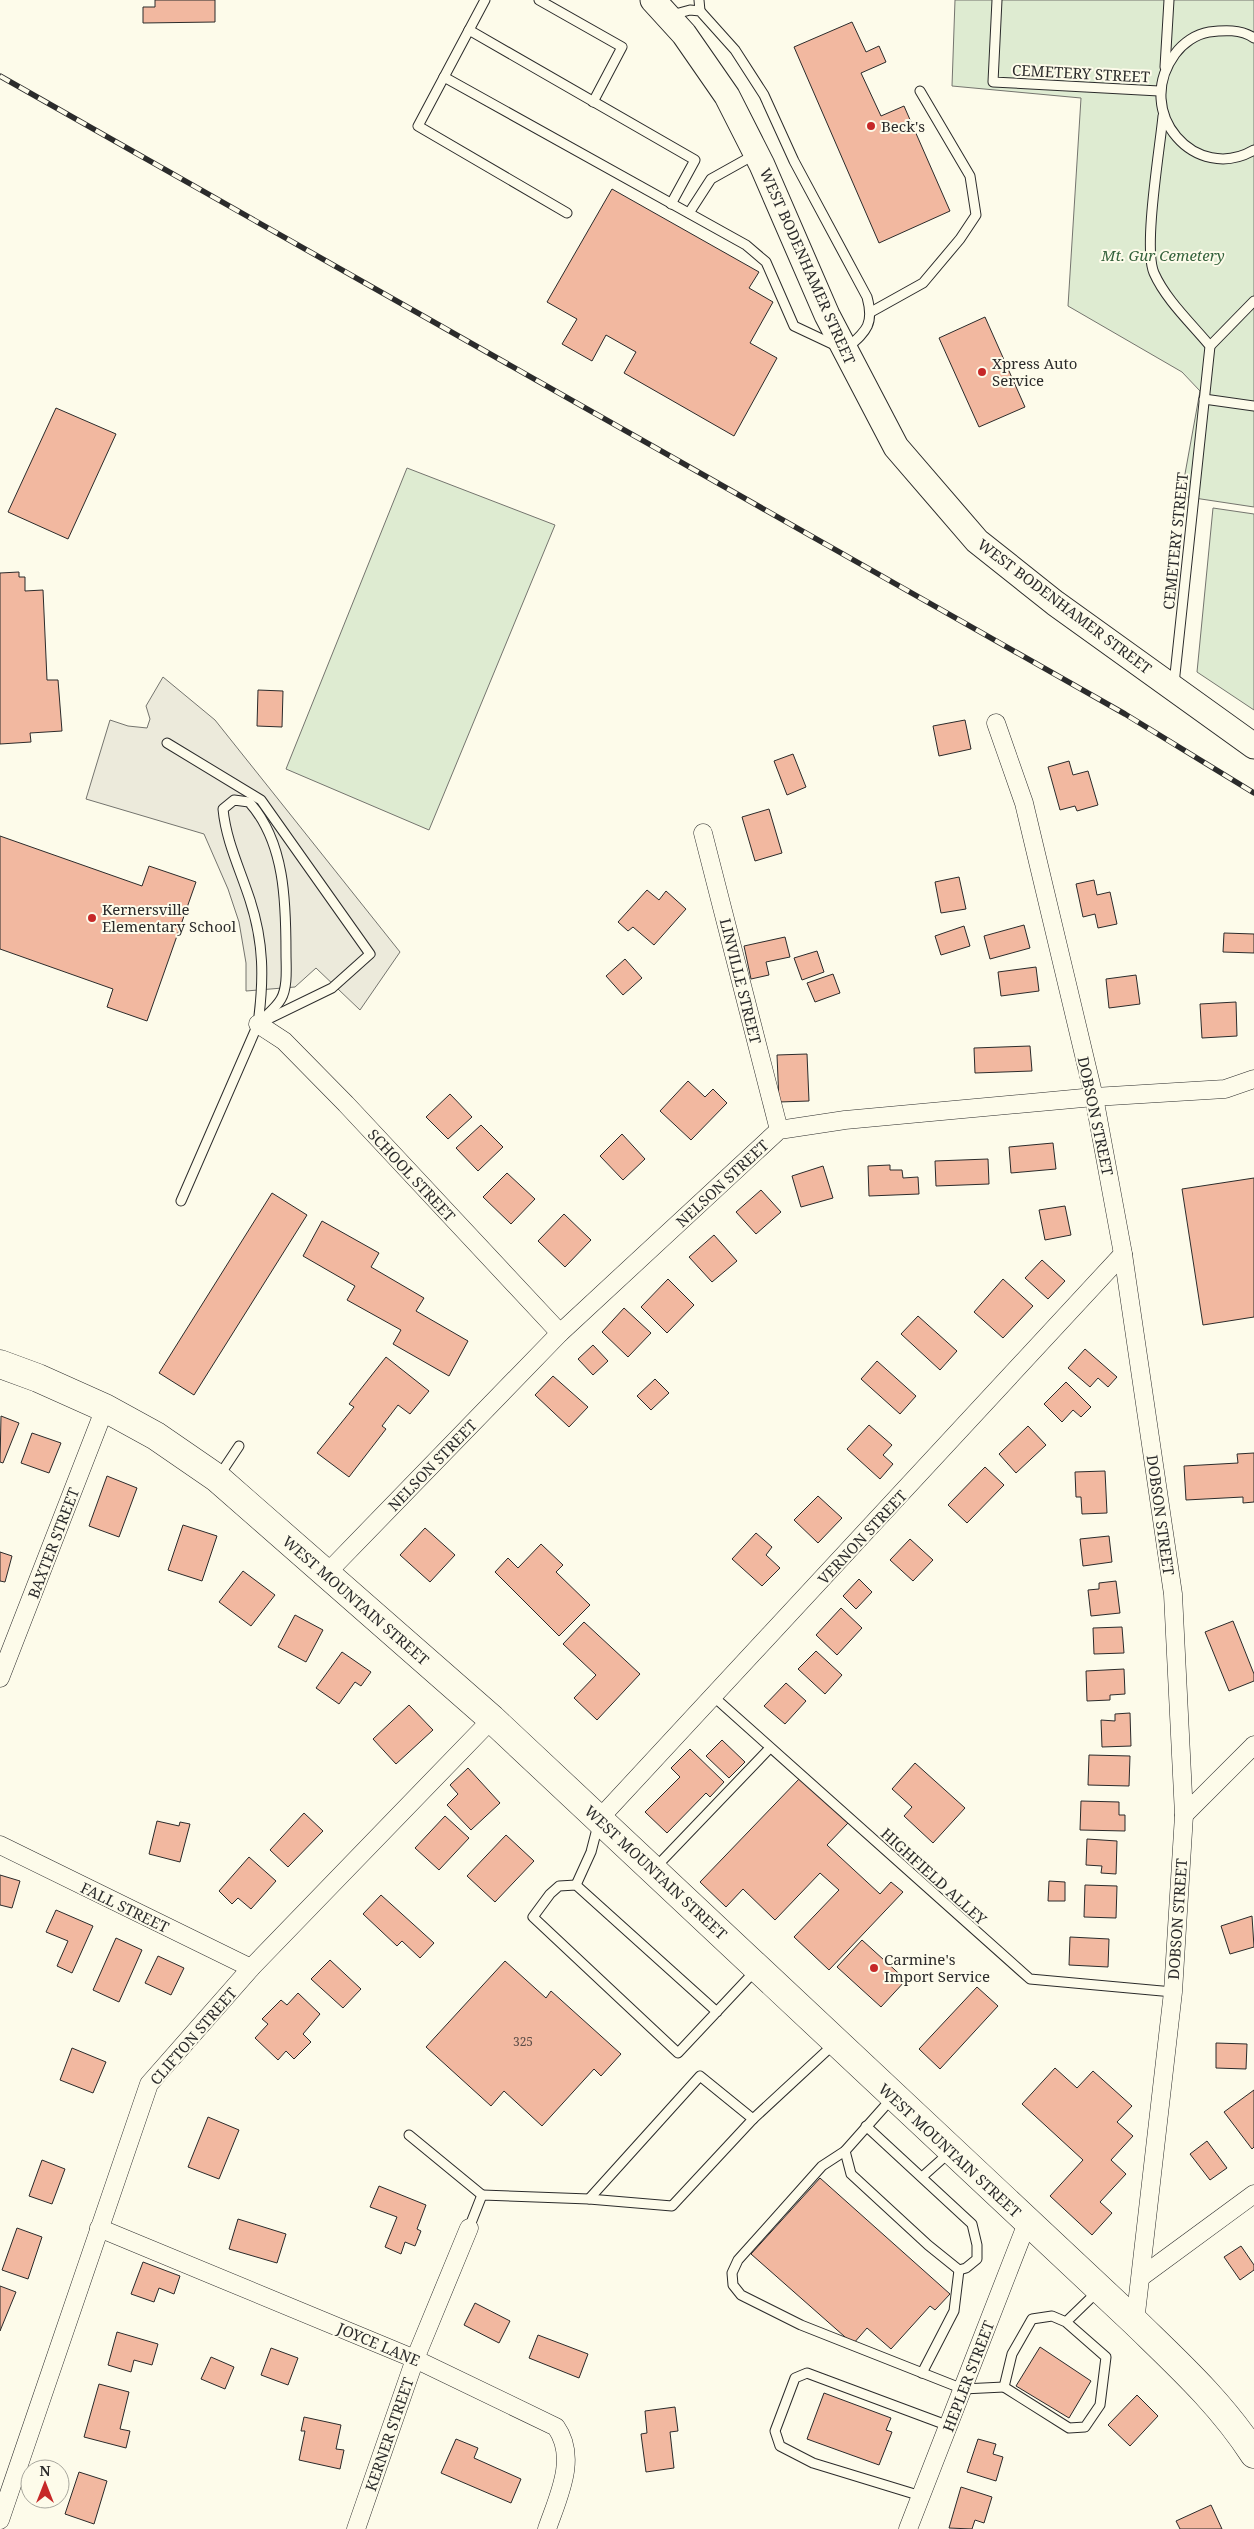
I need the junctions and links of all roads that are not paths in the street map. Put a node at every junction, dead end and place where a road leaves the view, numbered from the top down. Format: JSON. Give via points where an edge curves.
{"nodes":[{"id":1,"x":486,"y":0,"type":"edge"},
{"id":2,"x":539,"y":0,"type":"edge"},
{"id":3,"x":653,"y":0,"type":"edge"},
{"id":4,"x":699,"y":0,"type":"edge"},
{"id":5,"x":997,"y":0,"type":"edge"},
{"id":6,"x":1169,"y":0,"type":"edge"},
{"id":7,"x":700,"y":11,"type":"junction"},
{"id":8,"x":672,"y":21,"type":"junction"},
{"id":9,"x":469,"y":30,"type":"junction"},
{"id":10,"x":1254,"y":38,"type":"edge"},
{"id":11,"x":1165,"y":67,"type":"junction"},
{"id":12,"x":444,"y":78,"type":"junction"},
{"id":13,"x":1159,"y":91,"type":"junction"},
{"id":14,"x":920,"y":92,"type":"dead end"},
{"id":15,"x":593,"y":102,"type":"junction"},
{"id":16,"x":1163,"y":116,"type":"junction"},
{"id":17,"x":1254,"y":150,"type":"edge"},
{"id":18,"x":757,"y":154,"type":"junction"},
{"id":19,"x":671,"y":204,"type":"junction"},
{"id":20,"x":567,"y":213,"type":"dead end"},
{"id":21,"x":689,"y":213,"type":"junction"},
{"id":22,"x":1254,"y":301,"type":"edge"},
{"id":23,"x":871,"y":312,"type":"junction"},
{"id":24,"x":1210,"y":346,"type":"junction"},
{"id":25,"x":845,"y":350,"type":"junction"},
{"id":26,"x":1204,"y":399,"type":"junction"},
{"id":27,"x":1254,"y":406,"type":"edge"},
{"id":28,"x":1174,"y":687,"type":"junction"},
{"id":29,"x":996,"y":723,"type":"dead end"},
{"id":30,"x":167,"y":743,"type":"dead end"},
{"id":31,"x":1254,"y":746,"type":"edge"},
{"id":32,"x":703,"y":833,"type":"dead end"},
{"id":33,"x":258,"y":1024,"type":"junction"},
{"id":34,"x":1254,"y":1079,"type":"edge"},
{"id":35,"x":1094,"y":1097,"type":"junction"},
{"id":36,"x":778,"y":1130,"type":"junction"},
{"id":37,"x":181,"y":1201,"type":"dead end"},
{"id":38,"x":1123,"y":1254,"type":"junction"},
{"id":39,"x":560,"y":1333,"type":"junction"},
{"id":40,"x":0,"y":1364,"type":"edge"},
{"id":41,"x":105,"y":1408,"type":"junction"},
{"id":42,"x":239,"y":1446,"type":"dead end"},
{"id":43,"x":217,"y":1478,"type":"junction"},
{"id":44,"x":326,"y":1574,"type":"junction"},
{"id":45,"x":0,"y":1678,"type":"edge"},
{"id":46,"x":714,"y":1697,"type":"junction"},
{"id":47,"x":492,"y":1719,"type":"junction"},
{"id":48,"x":1254,"y":1745,"type":"edge"},
{"id":49,"x":770,"y":1748,"type":"junction"},
{"id":50,"x":1184,"y":1815,"type":"junction"},
{"id":51,"x":599,"y":1819,"type":"junction"},
{"id":52,"x":0,"y":1845,"type":"edge"},
{"id":53,"x":653,"y":1870,"type":"junction"},
{"id":54,"x":576,"y":1885,"type":"junction"},
{"id":55,"x":250,"y":1968,"type":"junction"},
{"id":56,"x":758,"y":1968,"type":"junction"},
{"id":57,"x":1172,"y":1992,"type":"junction"},
{"id":58,"x":717,"y":2012,"type":"junction"},
{"id":59,"x":836,"y":2042,"type":"junction"},
{"id":60,"x":894,"y":2096,"type":"junction"},
{"id":61,"x":753,"y":2119,"type":"junction"},
{"id":62,"x":866,"y":2126,"type":"junction"},
{"id":63,"x":409,"y":2135,"type":"dead end"},
{"id":64,"x":844,"y":2151,"type":"junction"},
{"id":65,"x":951,"y":2151,"type":"junction"},
{"id":66,"x":922,"y":2177,"type":"junction"},
{"id":67,"x":1254,"y":2194,"type":"edge"},
{"id":68,"x":482,"y":2195,"type":"junction"},
{"id":69,"x":589,"y":2199,"type":"junction"},
{"id":70,"x":1028,"y":2223,"type":"junction"},
{"id":71,"x":99,"y":2228,"type":"junction"},
{"id":72,"x":469,"y":2228,"type":"joint"},
{"id":73,"x":959,"y":2270,"type":"junction"},
{"id":74,"x":1141,"y":2277,"type":"junction"},
{"id":75,"x":1100,"y":2289,"type":"junction"},
{"id":76,"x":1066,"y":2322,"type":"junction"},
{"id":77,"x":1136,"y":2322,"type":"junction"},
{"id":78,"x":415,"y":2359,"type":"junction"},
{"id":79,"x":922,"y":2373,"type":"junction"},
{"id":80,"x":1004,"y":2387,"type":"junction"},
{"id":81,"x":963,"y":2389,"type":"junction"},
{"id":82,"x":949,"y":2426,"type":"junction"},
{"id":83,"x":1254,"y":2454,"type":"edge"},
{"id":84,"x":921,"y":2496,"type":"junction"},
{"id":85,"x":0,"y":2520,"type":"edge"},
{"id":86,"x":356,"y":2529,"type":"edge"},
{"id":87,"x":547,"y":2529,"type":"edge"},
{"id":88,"x":908,"y":2529,"type":"edge"}],
"edges":[{"from":1,"to":9,"type":"lane"},
{"from":2,"to":15,"type":"lane","via":[[622,47]]},
{"from":3,"to":8,"type":"main road","name":"WEST BODENHAMER STREET"},
{"from":4,"to":7,"type":"lane"},
{"from":5,"to":13,"type":"lane","name":"CEMETERY STREET","via":[[993,82]]},
{"from":6,"to":11,"type":"lane"},
{"from":7,"to":8,"type":"lane","via":[[690,10]]},
{"from":7,"to":23,"type":"lane","via":[[735,50],[764,95],[794,161],[867,297]]},
{"from":8,"to":18,"type":"main road","name":"WEST BODENHAMER STREET","via":[[727,96]]},
{"from":9,"to":12,"type":"lane"},
{"from":9,"to":15,"type":"lane"},
{"from":10,"to":11,"type":"lane","name":"CEMETERY STREET","via":[[1227,30],[1202,34],[1180,46]]},
{"from":11,"to":13,"type":"lane","name":"CEMETERY STREET"},
{"from":12,"to":19,"type":"lane"},
{"from":12,"to":20,"type":"lane","via":[[418,126]]},
{"from":13,"to":16,"type":"lane","name":"CEMETERY STREET"},
{"from":14,"to":23,"type":"lane","via":[[970,176],[976,215],[923,283]]},
{"from":15,"to":19,"type":"lane","via":[[695,160]]},
{"from":16,"to":17,"type":"lane","name":"CEMETERY STREET","via":[[1176,138],[1196,152],[1221,158]]},
{"from":16,"to":24,"type":"lane","name":"CEMETERY STREET","via":[[1150,248],[1153,271],[1164,291]]},
{"from":18,"to":21,"type":"lane","via":[[711,179]]},
{"from":18,"to":25,"type":"main road","name":"WEST BODENHAMER STREET"},
{"from":19,"to":21,"type":"lane"},
{"from":21,"to":25,"type":"lane","via":[[746,245],[766,262],[794,326]]},
{"from":22,"to":24,"type":"lane"},
{"from":23,"to":25,"type":"lane","via":[[866,331]]},
{"from":24,"to":26,"type":"lane","name":"CEMETERY STREET"},
{"from":25,"to":28,"type":"main road","name":"WEST BODENHAMER STREET","via":[[896,447],[977,541],[1055,602]]},
{"from":26,"to":27,"type":"lane"},
{"from":26,"to":28,"type":"lane","name":"CEMETERY STREET"},
{"from":28,"to":31,"type":"main road","name":"WEST BODENHAMER STREET"},
{"from":29,"to":35,"type":"street","name":"DOBSON STREET","via":[[1024,803]]},
{"from":30,"to":33,"type":"lane","via":[[261,800],[370,954],[332,988]]},
{"from":32,"to":36,"type":"street","name":"LINVILLE STREET"},
{"from":33,"to":33,"type":"lane","via":[[281,998],[286,975],[286,905],[276,851],[261,815],[249,802],[234,800],[223,809],[225,830],[260,935],[264,985]]},
{"from":33,"to":37,"type":"lane"},
{"from":33,"to":39,"type":"street","name":"SCHOOL STREET","via":[[284,1041],[339,1097]]},
{"from":34,"to":35,"type":"street","name":"NELSON STREET","via":[[1225,1089]]},
{"from":35,"to":36,"type":"street","name":"NELSON STREET","via":[[844,1120]]},
{"from":35,"to":38,"type":"street","name":"DOBSON STREET"},
{"from":36,"to":39,"type":"street","name":"NELSON STREET"},
{"from":38,"to":46,"type":"street","name":"VERNON STREET"},
{"from":38,"to":50,"type":"street","name":"DOBSON STREET","via":[[1172,1594]]},
{"from":39,"to":44,"type":"street","name":"NELSON STREET"},
{"from":40,"to":41,"type":"main road","name":"WEST MOUNTAIN STREET"},
{"from":41,"to":43,"type":"main road","name":"WEST MOUNTAIN STREET","via":[[156,1436]]},
{"from":41,"to":45,"type":"street","name":"BAXTER STREET"},
{"from":42,"to":43,"type":"lane"},
{"from":43,"to":44,"type":"main road","name":"WEST MOUNTAIN STREET"},
{"from":44,"to":47,"type":"main road","name":"WEST MOUNTAIN STREET"},
{"from":46,"to":49,"type":"lane","name":"HIGHFIELD ALLEY"},
{"from":46,"to":51,"type":"street","name":"VERNON STREET"},
{"from":47,"to":51,"type":"main road","name":"WEST MOUNTAIN STREET"},
{"from":47,"to":55,"type":"street","name":"CLIFTON STREET"},
{"from":48,"to":50,"type":"street"},
{"from":49,"to":53,"type":"lane"},
{"from":49,"to":57,"type":"lane","name":"HIGHFIELD ALLEY","via":[[1030,1979]]},
{"from":50,"to":57,"type":"street","name":"DOBSON STREET"},
{"from":51,"to":53,"type":"main road","name":"WEST MOUNTAIN STREET"},
{"from":51,"to":54,"type":"lane","via":[[591,1852]]},
{"from":52,"to":55,"type":"street","name":"FALL STREET"},
{"from":53,"to":56,"type":"main road","name":"WEST MOUNTAIN STREET"},
{"from":54,"to":58,"type":"lane"},
{"from":54,"to":58,"type":"lane","via":[[559,1886],[532,1917],[678,2053]]},
{"from":55,"to":71,"type":"street","name":"CLIFTON STREET","via":[[149,2084]]},
{"from":56,"to":58,"type":"lane"},
{"from":56,"to":59,"type":"main road","name":"WEST MOUNTAIN STREET"},
{"from":57,"to":74,"type":"street","name":"DOBSON STREET"},
{"from":59,"to":60,"type":"main road","name":"WEST MOUNTAIN STREET"},
{"from":59,"to":61,"type":"lane"},
{"from":60,"to":62,"type":"lane"},
{"from":60,"to":65,"type":"main road","name":"WEST MOUNTAIN STREET"},
{"from":61,"to":69,"type":"lane","via":[[672,2206]]},
{"from":61,"to":69,"type":"lane","via":[[700,2076]]},
{"from":62,"to":64,"type":"lane"},
{"from":62,"to":66,"type":"lane"},
{"from":63,"to":68,"type":"lane"},
{"from":64,"to":73,"type":"lane","via":[[851,2174]]},
{"from":64,"to":79,"type":"lane","via":[[822,2166],[738,2260],[732,2273],[732,2285],[741,2295],[801,2325]]},
{"from":65,"to":66,"type":"lane"},
{"from":65,"to":70,"type":"main road","name":"WEST MOUNTAIN STREET"},
{"from":66,"to":73,"type":"lane","via":[[972,2224],[977,2259]]},
{"from":67,"to":74,"type":"street"},
{"from":68,"to":69,"type":"lane"},
{"from":68,"to":72,"type":"lane"},
{"from":70,"to":75,"type":"main road","name":"WEST MOUNTAIN STREET"},
{"from":70,"to":81,"type":"street","name":"HEPLER STREET"},
{"from":71,"to":78,"type":"street","name":"JOYCE LANE"},
{"from":71,"to":85,"type":"street","name":"CLIFTON STREET"},
{"from":72,"to":78,"type":"street","name":"KERNER STREET"},
{"from":73,"to":79,"type":"lane","via":[[954,2311]]},
{"from":74,"to":77,"type":"street","name":"DOBSON STREET"},
{"from":75,"to":76,"type":"lane"},
{"from":75,"to":77,"type":"main road","name":"WEST MOUNTAIN STREET"},
{"from":76,"to":80,"type":"lane","via":[[1052,2316],[1032,2319],[1012,2354]]},
{"from":76,"to":80,"type":"lane","via":[[1106,2357],[1100,2405],[1085,2427],[1069,2428]]},
{"from":77,"to":83,"type":"main road","name":"WEST MOUNTAIN STREET","via":[[1209,2394]]},
{"from":78,"to":86,"type":"street","name":"KERNER STREET"},
{"from":78,"to":87,"type":"street","name":"JOYCE LANE","via":[[556,2427],[564,2443],[566,2461],[564,2480]]},
{"from":79,"to":81,"type":"lane"},
{"from":80,"to":81,"type":"lane"},
{"from":81,"to":82,"type":"street","name":"HEPLER STREET"},
{"from":82,"to":84,"type":"street","name":"HEPLER STREET"},
{"from":82,"to":84,"type":"lane","via":[[808,2373],[795,2378],[785,2401],[775,2431],[780,2446],[813,2463]]},
{"from":84,"to":88,"type":"street","name":"HEPLER STREET"}]}
